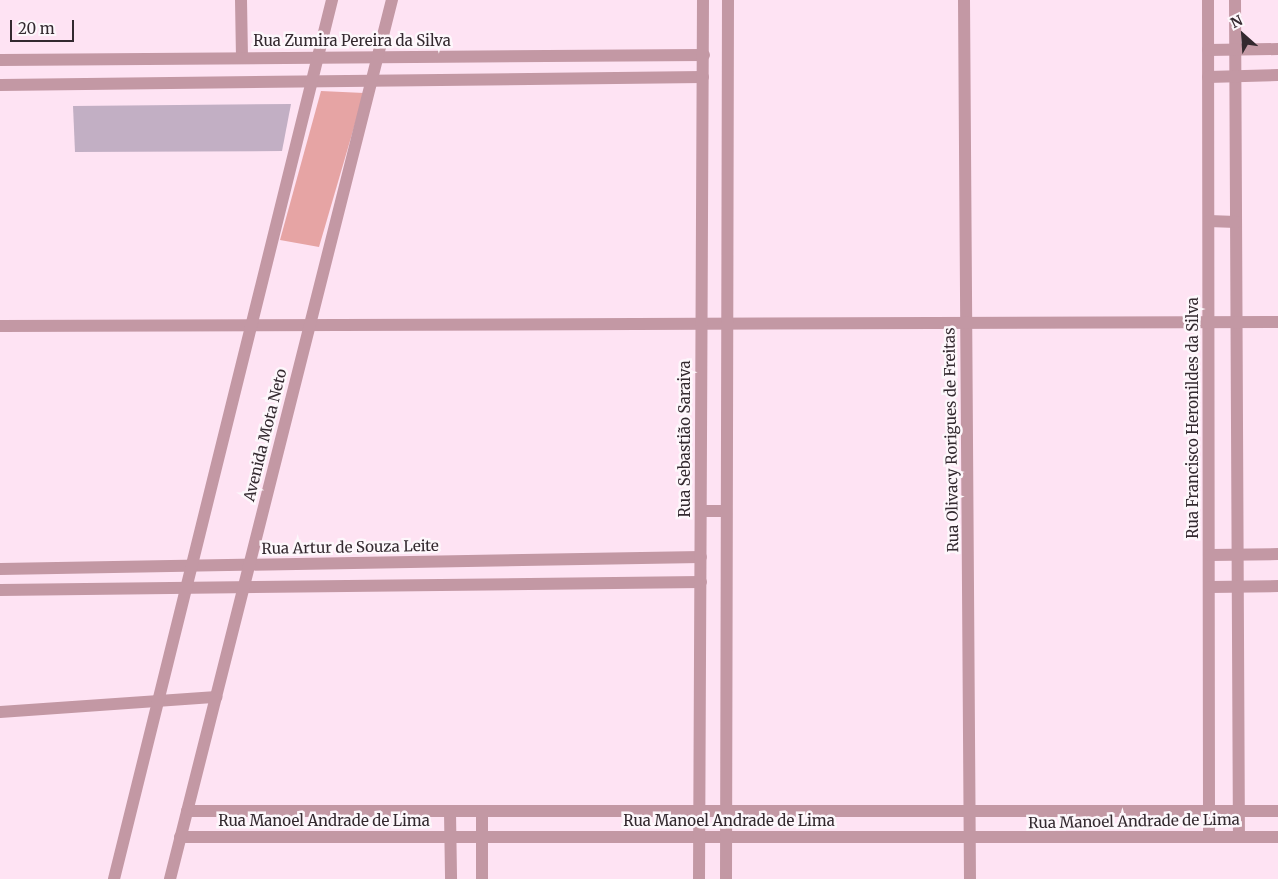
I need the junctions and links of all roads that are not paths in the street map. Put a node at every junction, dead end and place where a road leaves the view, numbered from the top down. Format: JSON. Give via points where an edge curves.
{"nodes":[{"id":1,"x":242,"y":0,"type":"edge"},
{"id":2,"x":332,"y":0,"type":"edge"},
{"id":3,"x":392,"y":0,"type":"edge"},
{"id":4,"x":703,"y":0,"type":"edge"},
{"id":5,"x":728,"y":0,"type":"edge"},
{"id":6,"x":964,"y":0,"type":"edge"},
{"id":7,"x":1208,"y":0,"type":"edge"},
{"id":8,"x":1235,"y":0,"type":"edge"},
{"id":9,"x":1235,"y":49,"type":"junction"},
{"id":10,"x":1278,"y":49,"type":"edge"},
{"id":11,"x":1208,"y":50,"type":"junction"},
{"id":12,"x":704,"y":55,"type":"junction"},
{"id":13,"x":317,"y":57,"type":"junction"},
{"id":14,"x":378,"y":57,"type":"junction"},
{"id":15,"x":242,"y":58,"type":"junction"},
{"id":16,"x":0,"y":60,"type":"edge"},
{"id":17,"x":1235,"y":75,"type":"junction"},
{"id":18,"x":1278,"y":75,"type":"edge"},
{"id":19,"x":703,"y":77,"type":"junction"},
{"id":20,"x":1208,"y":77,"type":"junction"},
{"id":21,"x":311,"y":81,"type":"junction"},
{"id":22,"x":372,"y":81,"type":"junction"},
{"id":23,"x":0,"y":84,"type":"edge"},
{"id":24,"x":1209,"y":221,"type":"junction"},
{"id":25,"x":1236,"y":222,"type":"junction"},
{"id":26,"x":1209,"y":322,"type":"junction"},
{"id":27,"x":1237,"y":322,"type":"junction"},
{"id":28,"x":1278,"y":322,"type":"edge"},
{"id":29,"x":965,"y":323,"type":"junction"},
{"id":30,"x":702,"y":324,"type":"junction"},
{"id":31,"x":727,"y":324,"type":"junction"},
{"id":32,"x":249,"y":325,"type":"junction"},
{"id":33,"x":0,"y":326,"type":"edge"},
{"id":34,"x":310,"y":326,"type":"junction"},
{"id":35,"x":701,"y":511,"type":"junction"},
{"id":36,"x":726,"y":511,"type":"junction"},
{"id":37,"x":1238,"y":554,"type":"junction"},
{"id":38,"x":1278,"y":554,"type":"edge"},
{"id":39,"x":1210,"y":555,"type":"junction"},
{"id":40,"x":701,"y":556,"type":"junction"},
{"id":41,"x":362,"y":563,"type":"junction"},
{"id":42,"x":249,"y":565,"type":"junction"},
{"id":43,"x":189,"y":566,"type":"junction"},
{"id":44,"x":0,"y":569,"type":"edge"},
{"id":45,"x":701,"y":582,"type":"junction"},
{"id":46,"x":362,"y":586,"type":"junction"},
{"id":47,"x":1210,"y":586,"type":"junction"},
{"id":48,"x":1238,"y":586,"type":"junction"},
{"id":49,"x":1278,"y":586,"type":"edge"},
{"id":50,"x":243,"y":587,"type":"junction"},
{"id":51,"x":184,"y":588,"type":"junction"},
{"id":52,"x":0,"y":590,"type":"edge"},
{"id":53,"x":216,"y":697,"type":"junction"},
{"id":54,"x":155,"y":701,"type":"junction"},
{"id":55,"x":0,"y":712,"type":"edge"},
{"id":56,"x":726,"y":810,"type":"junction"},
{"id":57,"x":970,"y":810,"type":"junction"},
{"id":58,"x":1210,"y":810,"type":"junction"},
{"id":59,"x":1240,"y":810,"type":"junction"},
{"id":60,"x":186,"y":811,"type":"junction"},
{"id":61,"x":482,"y":811,"type":"junction"},
{"id":62,"x":700,"y":811,"type":"junction"},
{"id":63,"x":1278,"y":811,"type":"edge"},
{"id":64,"x":450,"y":812,"type":"junction"},
{"id":65,"x":1239,"y":835,"type":"junction"},
{"id":66,"x":1209,"y":836,"type":"junction"},
{"id":67,"x":1278,"y":836,"type":"edge"},
{"id":68,"x":180,"y":837,"type":"junction"},
{"id":69,"x":450,"y":837,"type":"junction"},
{"id":70,"x":482,"y":837,"type":"junction"},
{"id":71,"x":699,"y":837,"type":"junction"},
{"id":72,"x":726,"y":837,"type":"junction"},
{"id":73,"x":970,"y":838,"type":"junction"},
{"id":74,"x":114,"y":879,"type":"edge"},
{"id":75,"x":170,"y":879,"type":"edge"},
{"id":76,"x":451,"y":879,"type":"edge"},
{"id":77,"x":482,"y":879,"type":"edge"},
{"id":78,"x":699,"y":879,"type":"edge"},
{"id":79,"x":726,"y":879,"type":"edge"},
{"id":80,"x":970,"y":879,"type":"edge"}],
"edges":[{"from":1,"to":15,"type":"street"},
{"from":2,"to":13,"type":"street"},
{"from":3,"to":14,"type":"street","name":"Avenida Mota Neto"},
{"from":4,"to":12,"type":"street","name":"Rua Sebastião Saraiva"},
{"from":5,"to":31,"type":"street"},
{"from":6,"to":29,"type":"street","name":"Rua Olivacy Rorigues de Freitas"},
{"from":7,"to":11,"type":"street","name":"Rua Francisco Heronildes da Silva"},
{"from":8,"to":9,"type":"street"},
{"from":9,"to":10,"type":"street"},
{"from":9,"to":11,"type":"street"},
{"from":9,"to":17,"type":"street"},
{"from":11,"to":20,"type":"street","name":"Rua Francisco Heronildes da Silva"},
{"from":12,"to":14,"type":"street","name":"Rua Zumira Pereira da Silva"},
{"from":12,"to":19,"type":"street","name":"Rua Sebastião Saraiva"},
{"from":13,"to":14,"type":"street","name":"Rua Zumira Pereira da Silva"},
{"from":13,"to":15,"type":"street","name":"Rua Zumira Pereira da Silva"},
{"from":13,"to":21,"type":"street"},
{"from":14,"to":22,"type":"street","name":"Avenida Mota Neto"},
{"from":15,"to":16,"type":"street","name":"Rua Zumira Pereira da Silva"},
{"from":17,"to":18,"type":"street"},
{"from":17,"to":20,"type":"street"},
{"from":17,"to":25,"type":"street"},
{"from":19,"to":22,"type":"street"},
{"from":19,"to":30,"type":"street","name":"Rua Sebastião Saraiva"},
{"from":20,"to":24,"type":"street","name":"Rua Francisco Heronildes da Silva"},
{"from":21,"to":22,"type":"street"},
{"from":21,"to":23,"type":"street"},
{"from":21,"to":32,"type":"street"},
{"from":22,"to":34,"type":"street","name":"Avenida Mota Neto"},
{"from":24,"to":25,"type":"street"},
{"from":24,"to":26,"type":"street","name":"Rua Francisco Heronildes da Silva"},
{"from":25,"to":27,"type":"street"},
{"from":26,"to":27,"type":"street"},
{"from":26,"to":29,"type":"street"},
{"from":26,"to":39,"type":"street","name":"Rua Francisco Heronildes da Silva"},
{"from":27,"to":28,"type":"street"},
{"from":27,"to":37,"type":"street"},
{"from":29,"to":31,"type":"street"},
{"from":29,"to":57,"type":"street","name":"Rua Olivacy Rorigues de Freitas"},
{"from":30,"to":31,"type":"street"},
{"from":30,"to":34,"type":"street"},
{"from":30,"to":35,"type":"street","name":"Rua Sebastião Saraiva"},
{"from":31,"to":36,"type":"street"},
{"from":32,"to":33,"type":"street"},
{"from":32,"to":34,"type":"street"},
{"from":32,"to":43,"type":"street"},
{"from":34,"to":42,"type":"street","name":"Avenida Mota Neto"},
{"from":35,"to":36,"type":"street"},
{"from":35,"to":40,"type":"street","name":"Rua Sebastião Saraiva"},
{"from":36,"to":56,"type":"street"},
{"from":37,"to":38,"type":"street"},
{"from":37,"to":39,"type":"street"},
{"from":37,"to":48,"type":"street"},
{"from":39,"to":47,"type":"street","name":"Rua Francisco Heronildes da Silva"},
{"from":40,"to":41,"type":"street","name":"Rua Artur de Souza Leite"},
{"from":40,"to":45,"type":"street","name":"Rua Sebastião Saraiva"},
{"from":41,"to":42,"type":"street","name":"Rua Artur de Souza Leite"},
{"from":41,"to":46,"type":"street"},
{"from":42,"to":43,"type":"street","name":"Rua Artur de Souza Leite"},
{"from":42,"to":50,"type":"street","name":"Avenida Mota Neto"},
{"from":43,"to":44,"type":"street","name":"Rua Artur de Souza Leite"},
{"from":43,"to":51,"type":"street"},
{"from":45,"to":46,"type":"street"},
{"from":45,"to":62,"type":"street","name":"Rua Sebastião Saraiva"},
{"from":46,"to":50,"type":"street"},
{"from":47,"to":48,"type":"street"},
{"from":47,"to":58,"type":"street","name":"Rua Francisco Heronildes da Silva"},
{"from":48,"to":49,"type":"street"},
{"from":48,"to":59,"type":"street"},
{"from":50,"to":51,"type":"street"},
{"from":50,"to":53,"type":"street","name":"Avenida Mota Neto"},
{"from":51,"to":52,"type":"street"},
{"from":51,"to":54,"type":"street"},
{"from":53,"to":54,"type":"street"},
{"from":53,"to":60,"type":"street","name":"Avenida Mota Neto"},
{"from":54,"to":55,"type":"street"},
{"from":54,"to":74,"type":"street"},
{"from":56,"to":57,"type":"street","name":"Rua Manoel Andrade de Lima"},
{"from":56,"to":62,"type":"street","name":"Rua Manoel Andrade de Lima"},
{"from":56,"to":72,"type":"street"},
{"from":57,"to":58,"type":"street","name":"Rua Manoel Andrade de Lima"},
{"from":57,"to":73,"type":"street","name":"Rua Olivacy Rorigues de Freitas"},
{"from":58,"to":59,"type":"street","name":"Rua Manoel Andrade de Lima"},
{"from":58,"to":66,"type":"street","name":"Rua Francisco Heronildes da Silva"},
{"from":59,"to":63,"type":"street","name":"Rua Manoel Andrade de Lima"},
{"from":59,"to":65,"type":"street"},
{"from":60,"to":64,"type":"street","name":"Rua Manoel Andrade de Lima"},
{"from":60,"to":68,"type":"street","name":"Avenida Mota Neto"},
{"from":61,"to":62,"type":"street","name":"Rua Manoel Andrade de Lima"},
{"from":61,"to":64,"type":"street","name":"Rua Manoel Andrade de Lima"},
{"from":61,"to":70,"type":"street"},
{"from":62,"to":71,"type":"street","name":"Rua Sebastião Saraiva"},
{"from":64,"to":69,"type":"street"},
{"from":65,"to":66,"type":"street","name":"Rua Manoel Andrade de Lima"},
{"from":65,"to":67,"type":"street","name":"Rua Manoel Andrade de Lima"},
{"from":66,"to":73,"type":"street","name":"Rua Manoel Andrade de Lima"},
{"from":68,"to":69,"type":"street","name":"Rua Manoel Andrade de Lima"},
{"from":68,"to":75,"type":"street","name":"Avenida Mota Neto"},
{"from":69,"to":70,"type":"street","name":"Rua Manoel Andrade de Lima"},
{"from":69,"to":76,"type":"street"},
{"from":70,"to":71,"type":"street","name":"Rua Manoel Andrade de Lima"},
{"from":70,"to":77,"type":"street"},
{"from":71,"to":72,"type":"street","name":"Rua Manoel Andrade de Lima"},
{"from":71,"to":78,"type":"street","name":"Rua Sebastião Saraiva"},
{"from":72,"to":73,"type":"street","name":"Rua Manoel Andrade de Lima"},
{"from":72,"to":79,"type":"street"},
{"from":73,"to":80,"type":"street","name":"Rua Olivacy Rorigues de Freitas"}]}
